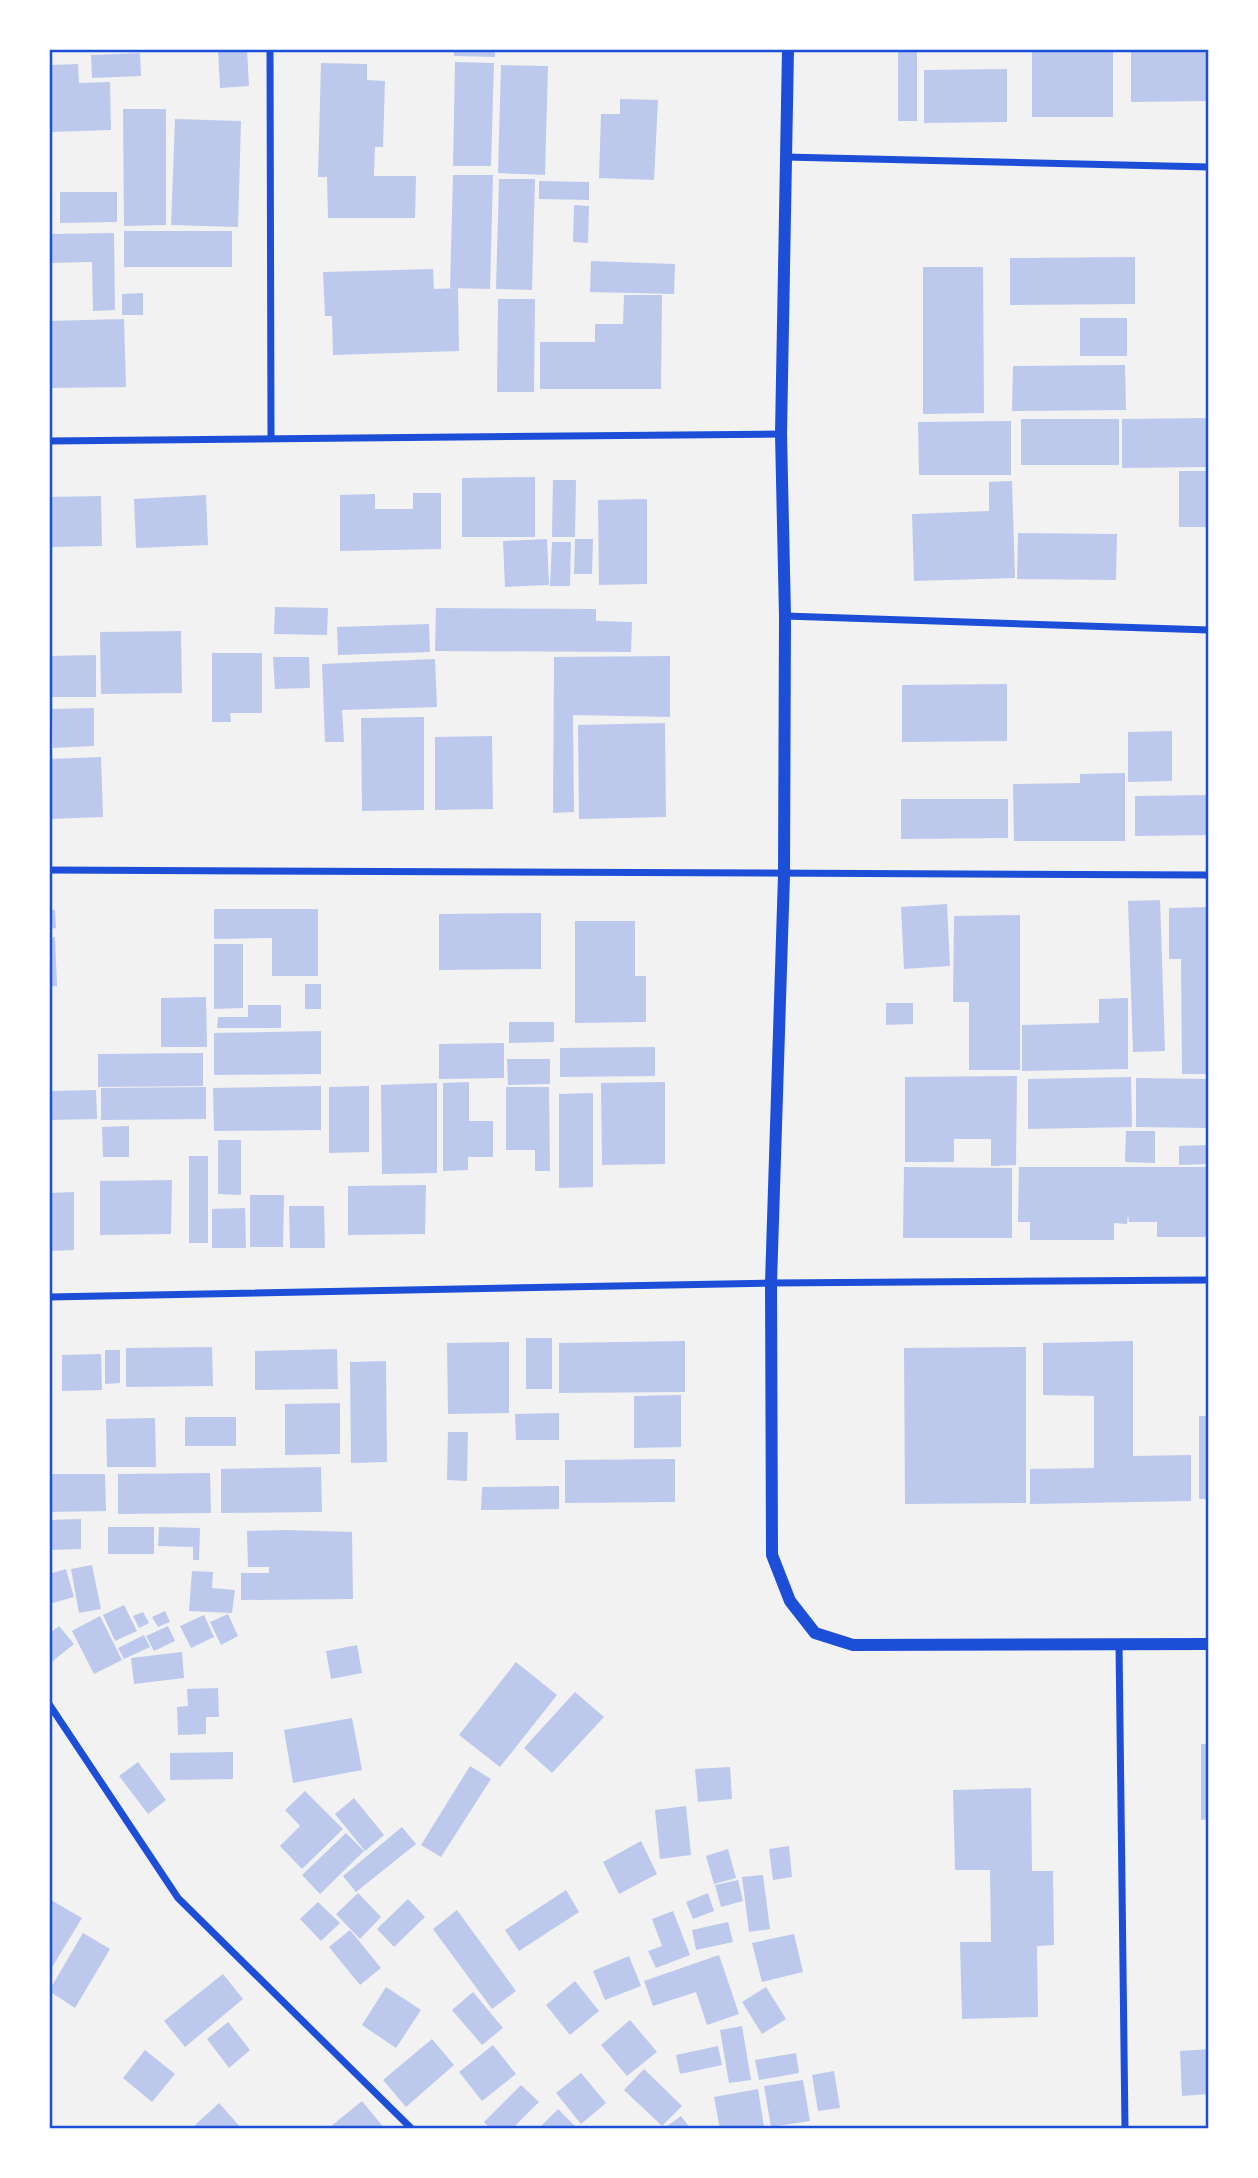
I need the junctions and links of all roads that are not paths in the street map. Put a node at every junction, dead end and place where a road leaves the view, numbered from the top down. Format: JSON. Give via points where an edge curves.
{"nodes":[{"id":1,"x":270,"y":49,"type":"edge"},
{"id":2,"x":788,"y":49,"type":"edge"},
{"id":3,"x":785,"y":157,"type":"junction"},
{"id":4,"x":1209,"y":167,"type":"edge"},
{"id":5,"x":781,"y":434,"type":"junction"},
{"id":6,"x":271,"y":438,"type":"junction"},
{"id":7,"x":49,"y":441,"type":"edge"},
{"id":8,"x":785,"y":616,"type":"junction"},
{"id":9,"x":1209,"y":630,"type":"edge"},
{"id":10,"x":49,"y":870,"type":"edge"},
{"id":11,"x":784,"y":875,"type":"junction"},
{"id":12,"x":1209,"y":875,"type":"edge"},
{"id":13,"x":1209,"y":1280,"type":"edge"},
{"id":14,"x":771,"y":1283,"type":"junction"},
{"id":15,"x":49,"y":1297,"type":"edge"},
{"id":16,"x":1119,"y":1644,"type":"junction"},
{"id":17,"x":1209,"y":1644,"type":"edge"},
{"id":18,"x":49,"y":1704,"type":"edge"},
{"id":19,"x":412,"y":2129,"type":"edge"},
{"id":20,"x":1125,"y":2129,"type":"edge"}],
"edges":[{"from":1,"to":6,"type":"street"},
{"from":2,"to":3,"type":"street"},
{"from":3,"to":4,"type":"street"},
{"from":3,"to":5,"type":"street"},
{"from":5,"to":6,"type":"street"},
{"from":5,"to":8,"type":"street"},
{"from":6,"to":7,"type":"street"},
{"from":8,"to":9,"type":"street"},
{"from":8,"to":11,"type":"street"},
{"from":10,"to":11,"type":"street"},
{"from":11,"to":12,"type":"street"},
{"from":11,"to":14,"type":"street"},
{"from":13,"to":14,"type":"street"},
{"from":14,"to":15,"type":"street"},
{"from":14,"to":16,"type":"street","via":[[772,1555],[790,1601],[815,1633],[853,1645]]},
{"from":16,"to":17,"type":"street"},
{"from":16,"to":20,"type":"street"},
{"from":18,"to":19,"type":"street","via":[[178,1898]]}]}
